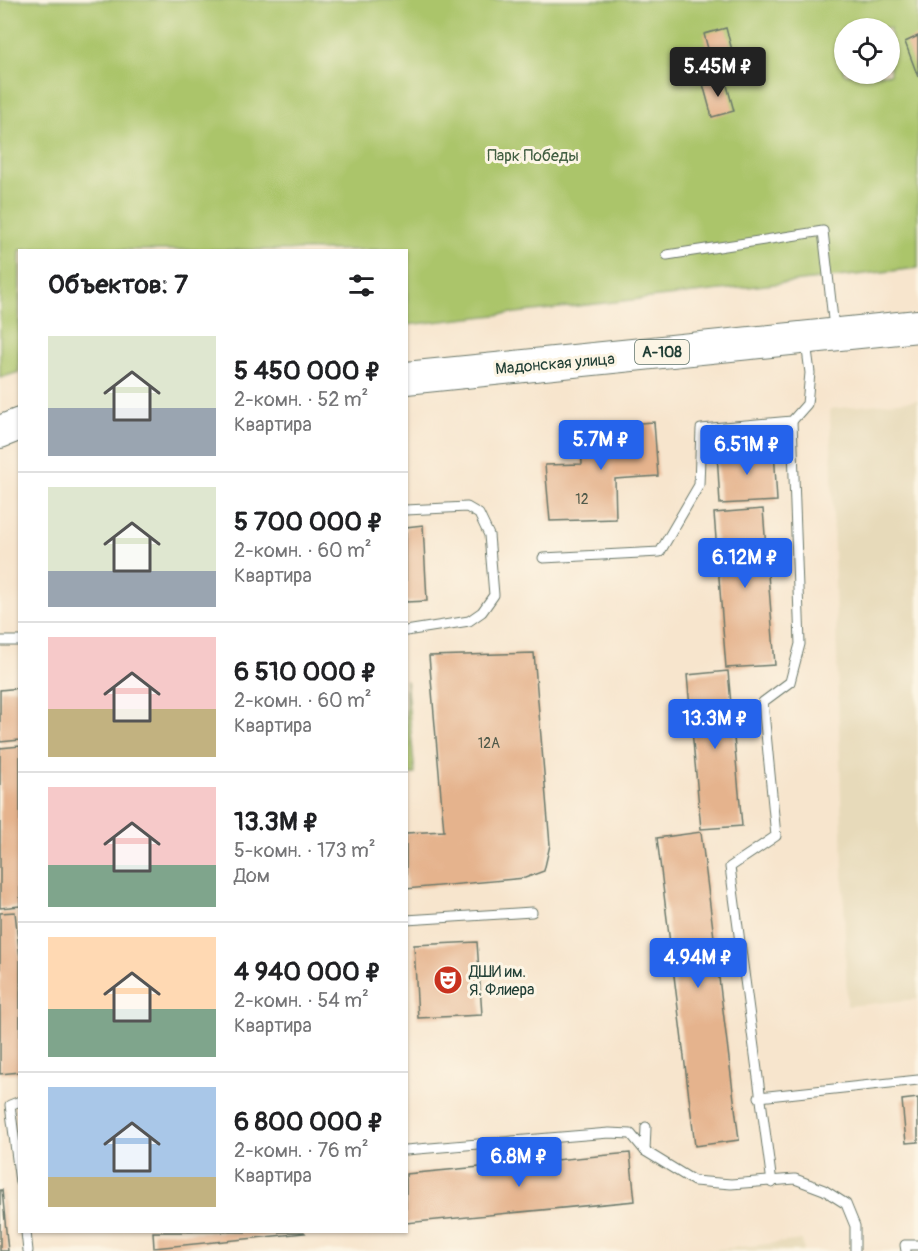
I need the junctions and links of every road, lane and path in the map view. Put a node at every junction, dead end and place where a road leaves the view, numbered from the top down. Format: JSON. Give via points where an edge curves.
{"nodes":[{"id":1,"x":667,"y":255,"type":"dead end"},
{"id":2,"x":918,"y":326,"type":"edge"},
{"id":3,"x":820,"y":335,"type":"junction"},
{"id":4,"x":408,"y":378,"type":"edge"},
{"id":5,"x":792,"y":421,"type":"junction"},
{"id":6,"x":18,"y":425,"type":"edge"},
{"id":7,"x":0,"y":432,"type":"edge"},
{"id":8,"x":408,"y":510,"type":"edge"},
{"id":9,"x":543,"y":558,"type":"dead end"},
{"id":10,"x":408,"y":631,"type":"edge"},
{"id":11,"x":0,"y":641,"type":"edge"},
{"id":12,"x":18,"y":641,"type":"edge"},
{"id":13,"x":532,"y":912,"type":"dead end"},
{"id":14,"x":408,"y":920,"type":"edge"},
{"id":15,"x":918,"y":1080,"type":"edge"},
{"id":16,"x":759,"y":1096,"type":"junction"},
{"id":17,"x":18,"y":1102,"type":"edge"},
{"id":18,"x":646,"y":1126,"type":"dead end"},
{"id":19,"x":408,"y":1150,"type":"edge"},
{"id":20,"x":645,"y":1151,"type":"junction"},
{"id":21,"x":18,"y":1167,"type":"edge"},
{"id":22,"x":772,"y":1183,"type":"junction"},
{"id":23,"x":26,"y":1233,"type":"edge"},
{"id":24,"x":918,"y":1245,"type":"edge"},
{"id":25,"x":28,"y":1251,"type":"edge"},
{"id":26,"x":855,"y":1251,"type":"edge"},
{"id":27,"x":906,"y":1251,"type":"edge"}],
"edges":[{"from":1,"to":3,"type":"lane","via":[[823,231]]},
{"from":2,"to":3,"type":"highway","name":"Мадонская улица","number":"А-108"},
{"from":3,"to":4,"type":"highway","name":"Мадонская улица","number":"А-108"},
{"from":3,"to":5,"type":"lane","via":[[807,404]]},
{"from":5,"to":9,"type":"lane","via":[[701,429],[699,485],[660,552]]},
{"from":5,"to":16,"type":"lane","via":[[800,644],[790,682],[763,702],[776,836],[730,867]]},
{"from":6,"to":7,"type":"highway"},
{"from":8,"to":10,"type":"lane","via":[[467,507],[479,514],[489,535],[494,595],[482,612],[469,621]]},
{"from":11,"to":12,"type":"lane"},
{"from":13,"to":14,"type":"lane"},
{"from":15,"to":16,"type":"lane"},
{"from":16,"to":22,"type":"lane"},
{"from":17,"to":21,"type":"lane","via":[[10,1105]]},
{"from":18,"to":20,"type":"lane"},
{"from":19,"to":20,"type":"lane","via":[[609,1133],[631,1134]]},
{"from":20,"to":22,"type":"lane","via":[[694,1181]]},
{"from":22,"to":26,"type":"lane","via":[[795,1179],[846,1204],[855,1226]]},
{"from":23,"to":25,"type":"lane"},
{"from":24,"to":27,"type":"lane","via":[[905,1245]]}]}
